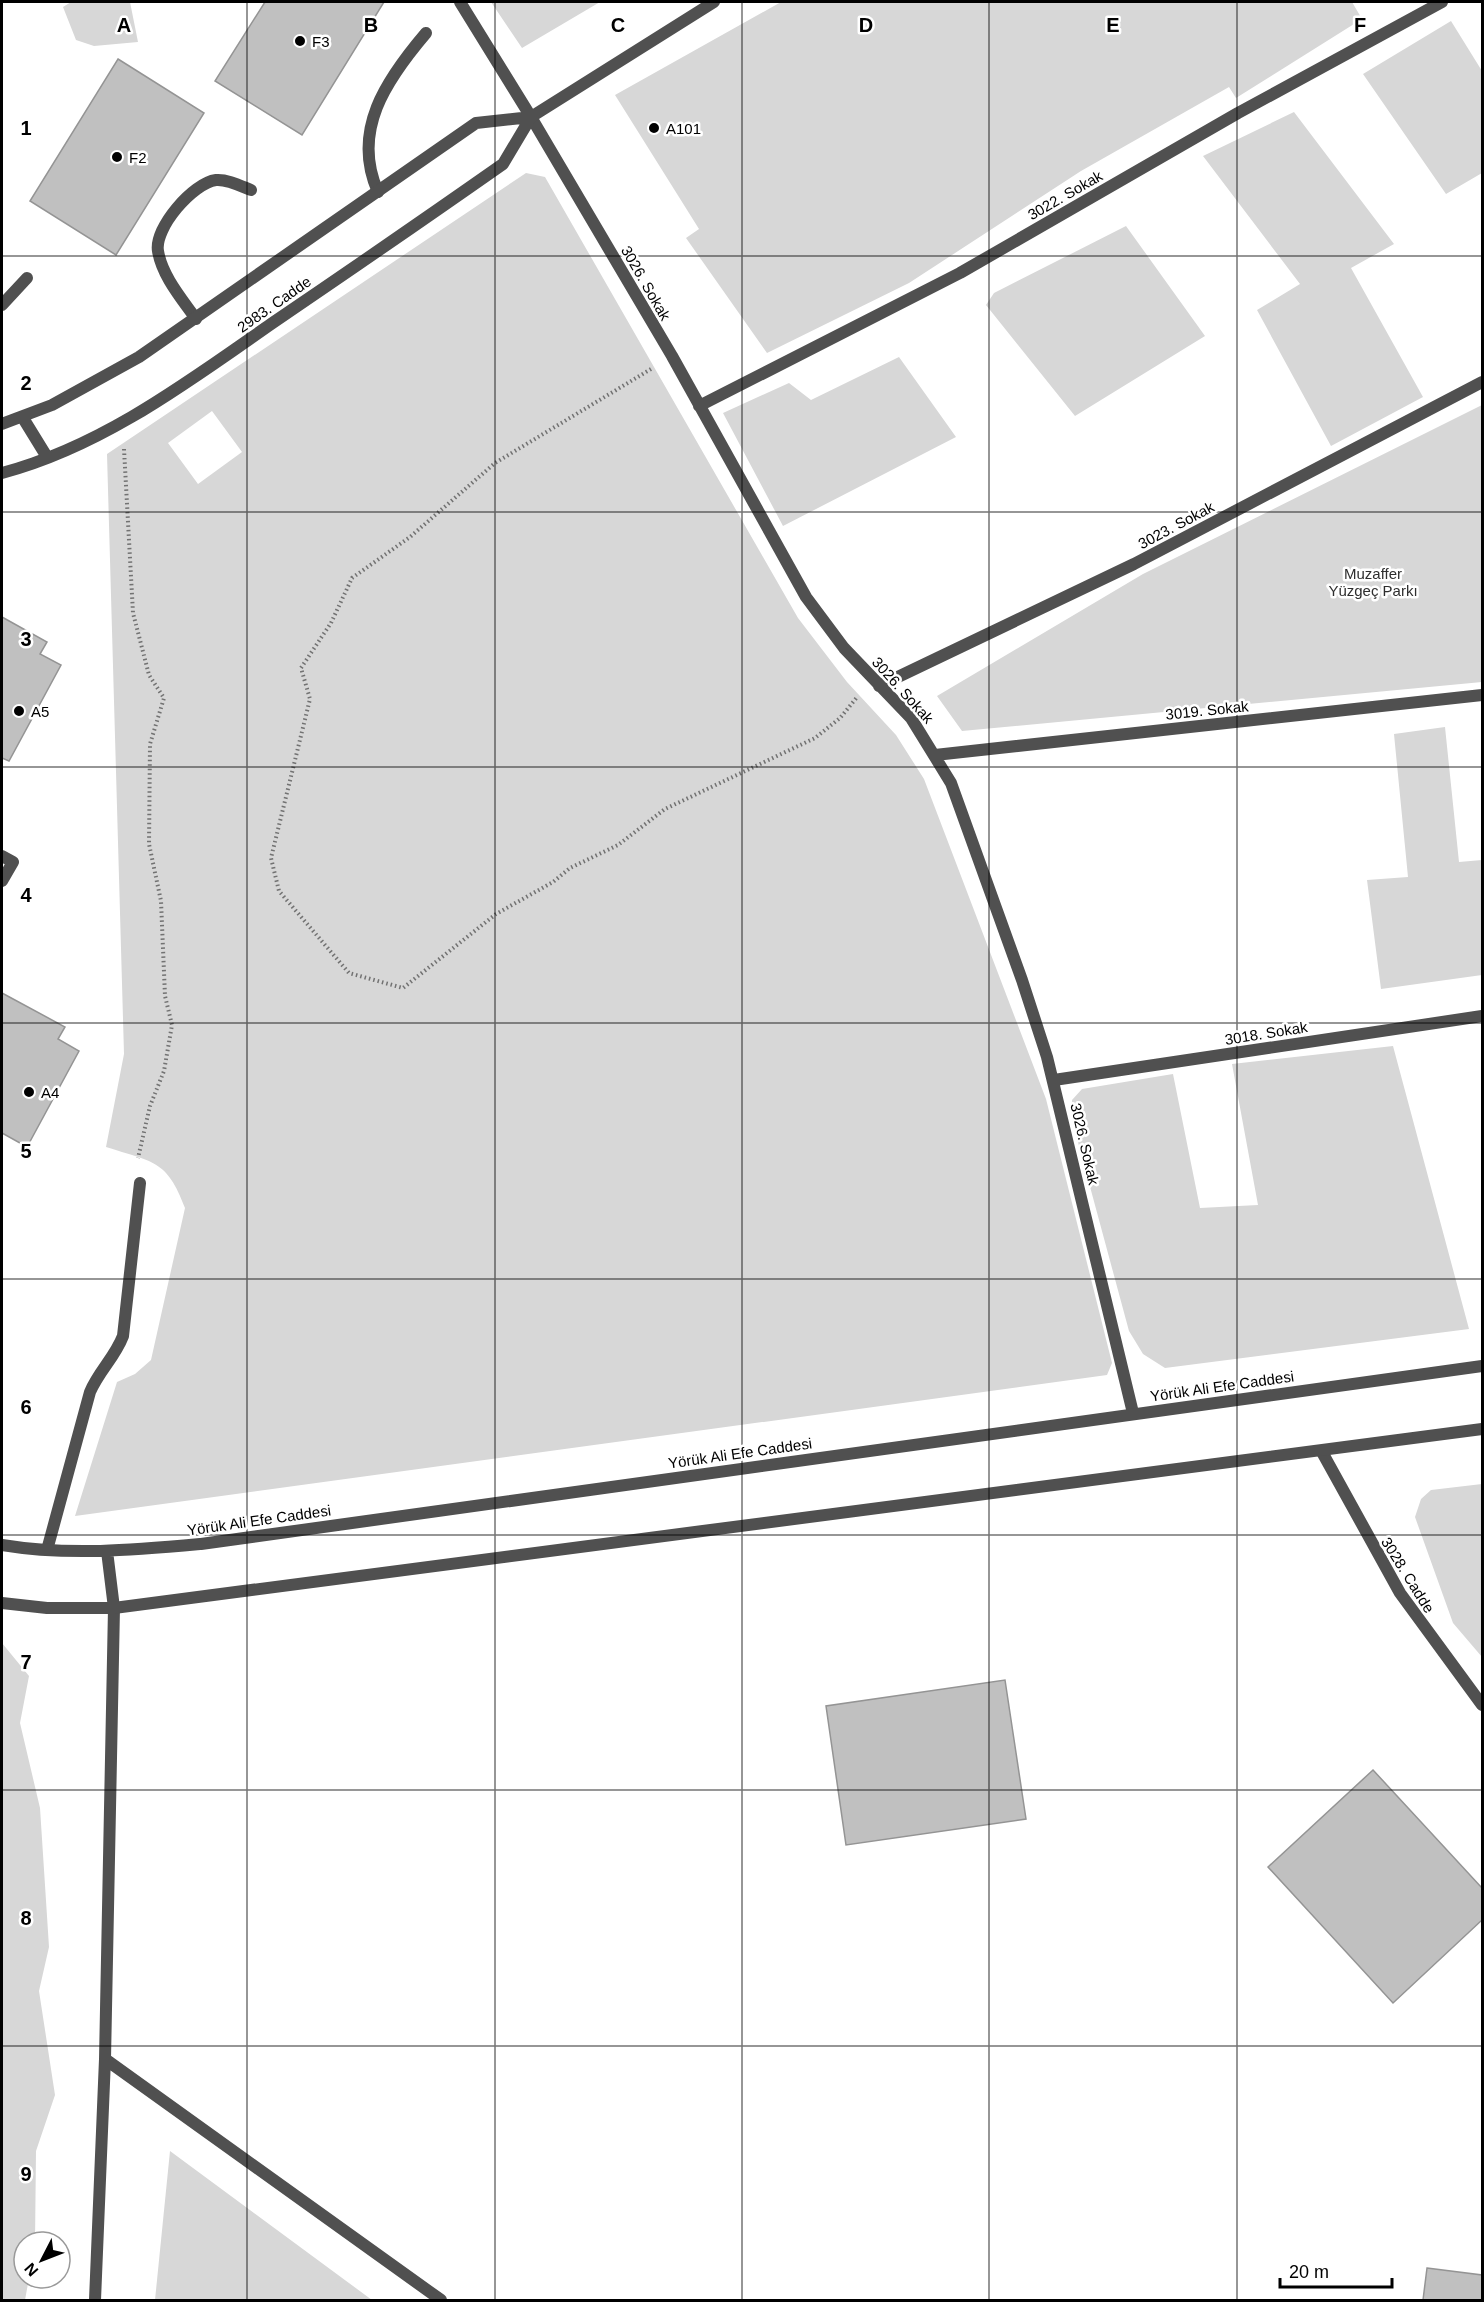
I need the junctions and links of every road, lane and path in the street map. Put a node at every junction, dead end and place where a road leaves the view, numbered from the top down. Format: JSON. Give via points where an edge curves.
{"nodes":[{"id":1,"x":460,"y":2,"type":"edge"},
{"id":2,"x":714,"y":2,"type":"edge"},
{"id":3,"x":1442,"y":2,"type":"edge"},
{"id":4,"x":426,"y":33,"type":"dead end"},
{"id":5,"x":531,"y":117,"type":"junction"},
{"id":6,"x":251,"y":190,"type":"dead end"},
{"id":7,"x":378,"y":192,"type":"junction"},
{"id":8,"x":27,"y":278,"type":"dead end"},
{"id":9,"x":2,"y":305,"type":"edge"},
{"id":10,"x":196,"y":319,"type":"junction"},
{"id":11,"x":672,"y":356,"type":"junction"},
{"id":12,"x":1482,"y":382,"type":"edge"},
{"id":13,"x":699,"y":406,"type":"junction"},
{"id":14,"x":132,"y":416,"type":"junction"},
{"id":15,"x":22,"y":418,"type":"junction"},
{"id":16,"x":2,"y":424,"type":"edge"},
{"id":17,"x":47,"y":457,"type":"junction"},
{"id":18,"x":2,"y":473,"type":"edge"},
{"id":19,"x":868,"y":675,"type":"junction"},
{"id":20,"x":879,"y":686,"type":"junction"},
{"id":21,"x":1482,"y":696,"type":"edge"},
{"id":22,"x":935,"y":755,"type":"junction"},
{"id":23,"x":2,"y":856,"type":"edge"},
{"id":24,"x":2,"y":881,"type":"edge"},
{"id":25,"x":1482,"y":1016,"type":"edge"},
{"id":26,"x":1054,"y":1080,"type":"junction"},
{"id":27,"x":140,"y":1183,"type":"joint"},
{"id":28,"x":1482,"y":1366,"type":"edge"},
{"id":29,"x":1133,"y":1413,"type":"junction"},
{"id":30,"x":1482,"y":1429,"type":"edge"},
{"id":31,"x":1322,"y":1452,"type":"junction"},
{"id":32,"x":2,"y":1545,"type":"edge"},
{"id":33,"x":47,"y":1550,"type":"junction"},
{"id":34,"x":107,"y":1551,"type":"junction"},
{"id":35,"x":2,"y":1603,"type":"edge"},
{"id":36,"x":114,"y":1608,"type":"junction"},
{"id":37,"x":1482,"y":1705,"type":"edge"},
{"id":38,"x":105,"y":2059,"type":"junction"},
{"id":39,"x":95,"y":2301,"type":"edge"},
{"id":40,"x":441,"y":2301,"type":"edge"}],
"edges":[{"from":1,"to":5,"type":"street","name":"3026. Sokak"},
{"from":2,"to":5,"type":"street","name":"2983. Cadde"},
{"from":3,"to":13,"type":"street","name":"3022. Sokak","via":[[1238,113],[960,273]]},
{"from":4,"to":7,"type":"street","via":[[395,74],[372,121],[366,153]]},
{"from":5,"to":7,"type":"street","name":"2983. Cadde","via":[[476,123]]},
{"from":5,"to":11,"type":"street","name":"3026. Sokak"},
{"from":5,"to":14,"type":"street","name":"2983. Cadde","via":[[503,164],[194,378]]},
{"from":6,"to":10,"type":"street","via":[[221,180],[208,183],[171,214],[157,242],[160,260]]},
{"from":7,"to":10,"type":"street","name":"2983. Cadde"},
{"from":8,"to":9,"type":"street"},
{"from":10,"to":15,"type":"street","name":"2983. Cadde","via":[[106,376]]},
{"from":11,"to":13,"type":"street","name":"3026. Sokak"},
{"from":11,"to":19,"type":"path","via":[[495,463],[410,537],[352,578],[331,623],[301,668],[310,699],[270,858],[279,891],[349,973],[403,988],[496,914],[554,882],[570,868],[618,845],[665,809],[815,738],[854,703]]},
{"from":12,"to":20,"type":"street","name":"3023. Sokak","via":[[1134,564]]},
{"from":13,"to":19,"type":"street","name":"3026. Sokak","via":[[806,597]]},
{"from":14,"to":17,"type":"street","name":"2983. Cadde"},
{"from":14,"to":27,"type":"path","via":[[124,464],[133,614],[149,675],[164,698],[150,744],[149,844],[161,901],[165,996],[172,1025],[164,1071],[150,1106],[138,1157]]},
{"from":15,"to":16,"type":"street","name":"2983. Cadde"},
{"from":15,"to":17,"type":"street"},
{"from":17,"to":18,"type":"street","name":"2983. Cadde"},
{"from":19,"to":20,"type":"street","name":"3026. Sokak"},
{"from":20,"to":22,"type":"street","name":"3026. Sokak","via":[[910,718]]},
{"from":21,"to":22,"type":"street","name":"3019. Sokak"},
{"from":22,"to":26,"type":"street","name":"3026. Sokak","via":[[951,783],[1031,1004]]},
{"from":23,"to":24,"type":"street","via":[[13,862]]},
{"from":25,"to":26,"type":"street","name":"3018. Sokak"},
{"from":26,"to":29,"type":"street","name":"3026. Sokak"},
{"from":27,"to":33,"type":"street","via":[[123,1336],[90,1392]]},
{"from":28,"to":29,"type":"street","name":"Yörük Ali Efe Caddesi"},
{"from":29,"to":34,"type":"street","name":"Yörük Ali Efe Caddesi","via":[[201,1544]]},
{"from":30,"to":31,"type":"street"},
{"from":31,"to":36,"type":"street"},
{"from":31,"to":37,"type":"street","name":"3028. Cadde","via":[[1400,1593]]},
{"from":32,"to":33,"type":"street","name":"Yörük Ali Efe Caddesi"},
{"from":33,"to":34,"type":"street","name":"Yörük Ali Efe Caddesi"},
{"from":34,"to":36,"type":"street"},
{"from":35,"to":36,"type":"street","via":[[46,1608]]},
{"from":36,"to":38,"type":"street"},
{"from":38,"to":39,"type":"street"},
{"from":38,"to":40,"type":"street"}]}
